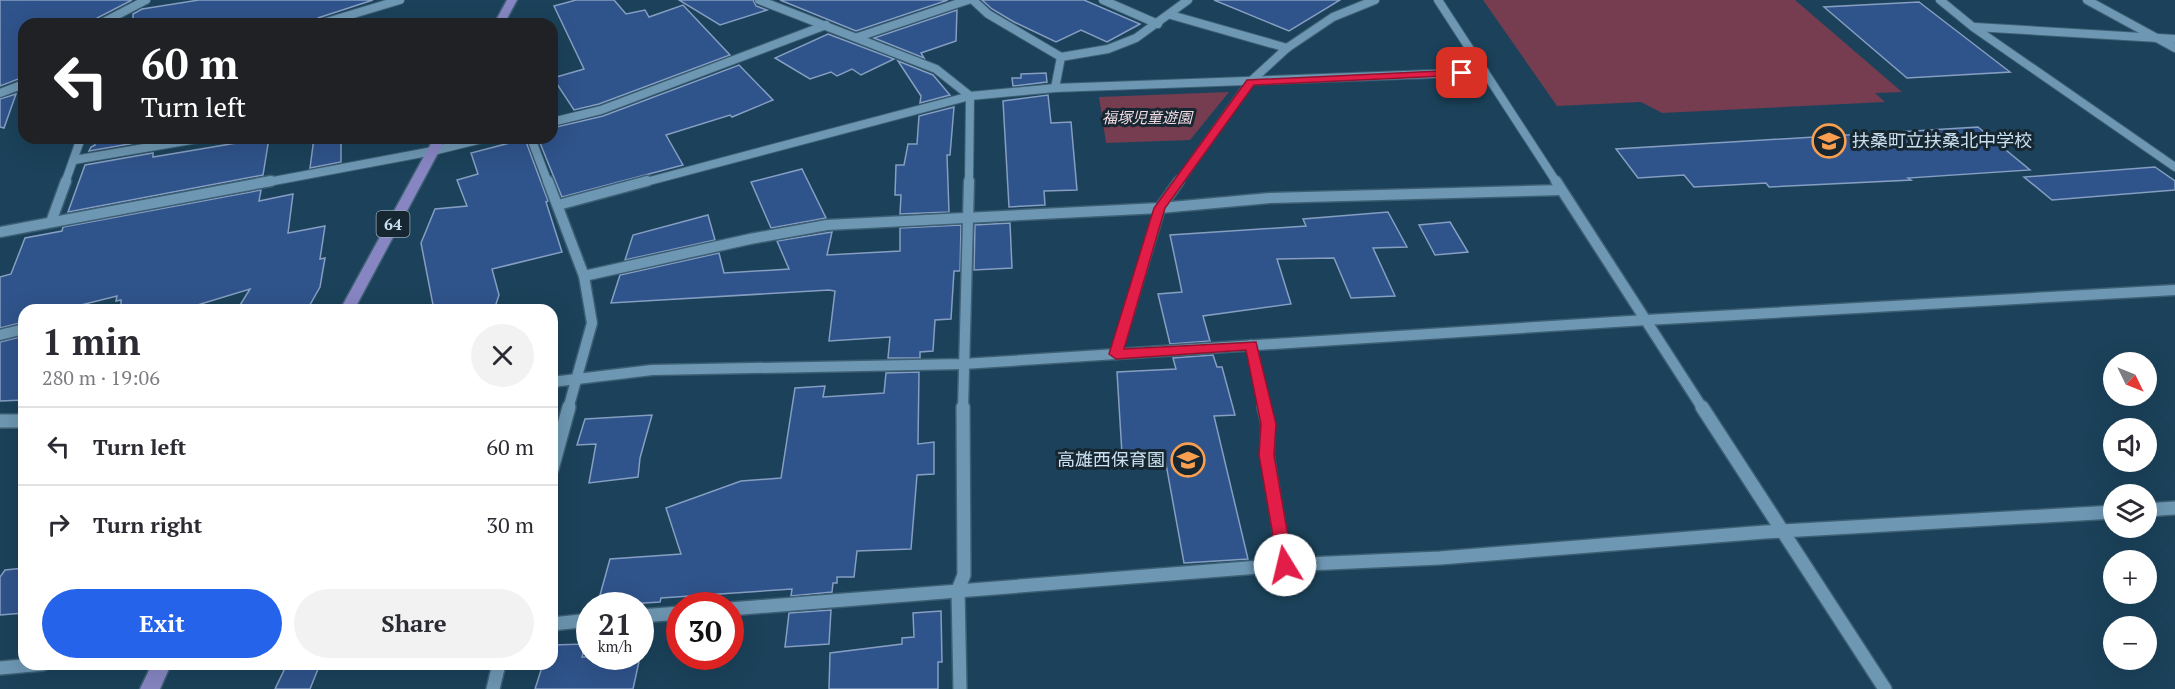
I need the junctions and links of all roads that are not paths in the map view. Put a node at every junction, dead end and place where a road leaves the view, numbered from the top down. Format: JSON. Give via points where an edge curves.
{"nodes":[{"id":1,"x":147,"y":0,"type":"edge"},
{"id":2,"x":400,"y":0,"type":"edge"},
{"id":3,"x":512,"y":0,"type":"edge"},
{"id":4,"x":759,"y":0,"type":"edge"},
{"id":5,"x":968,"y":0,"type":"edge"},
{"id":6,"x":974,"y":0,"type":"edge"},
{"id":7,"x":1103,"y":0,"type":"edge"},
{"id":8,"x":1188,"y":0,"type":"edge"},
{"id":9,"x":1375,"y":0,"type":"edge"},
{"id":10,"x":1438,"y":0,"type":"edge"},
{"id":11,"x":1940,"y":0,"type":"edge"},
{"id":12,"x":2087,"y":0,"type":"edge"},
{"id":13,"x":1171,"y":15,"type":"junction"},
{"id":14,"x":112,"y":18,"type":"edge"},
{"id":15,"x":340,"y":18,"type":"edge"},
{"id":16,"x":502,"y":18,"type":"edge"},
{"id":17,"x":1158,"y":24,"type":"junction"},
{"id":18,"x":826,"y":25,"type":"junction"},
{"id":19,"x":1972,"y":27,"type":"junction"},
{"id":20,"x":858,"y":37,"type":"junction"},
{"id":21,"x":2156,"y":38,"type":"junction"},
{"id":22,"x":2175,"y":39,"type":"edge"},
{"id":23,"x":1287,"y":48,"type":"junction"},
{"id":24,"x":2175,"y":48,"type":"edge"},
{"id":25,"x":1061,"y":57,"type":"junction"},
{"id":26,"x":1485,"y":72,"type":"junction"},
{"id":27,"x":1250,"y":82,"type":"junction"},
{"id":28,"x":18,"y":86,"type":"edge"},
{"id":29,"x":1055,"y":88,"type":"junction"},
{"id":30,"x":0,"y":93,"type":"edge"},
{"id":31,"x":970,"y":96,"type":"junction"},
{"id":32,"x":558,"y":121,"type":"edge"},
{"id":33,"x":79,"y":144,"type":"edge"},
{"id":34,"x":168,"y":144,"type":"edge"},
{"id":35,"x":437,"y":144,"type":"edge"},
{"id":36,"x":462,"y":144,"type":"edge"},
{"id":37,"x":533,"y":144,"type":"edge"},
{"id":38,"x":433,"y":151,"type":"junction"},
{"id":39,"x":74,"y":160,"type":"junction"},
{"id":40,"x":2175,"y":167,"type":"edge"},
{"id":41,"x":1561,"y":190,"type":"junction"},
{"id":42,"x":558,"y":206,"type":"junction"},
{"id":43,"x":1160,"y":208,"type":"junction"},
{"id":44,"x":969,"y":218,"type":"junction"},
{"id":45,"x":51,"y":222,"type":"junction"},
{"id":46,"x":0,"y":232,"type":"edge"},
{"id":47,"x":584,"y":276,"type":"junction"},
{"id":48,"x":2175,"y":290,"type":"edge"},
{"id":49,"x":350,"y":304,"type":"edge"},
{"id":50,"x":1646,"y":320,"type":"junction"},
{"id":51,"x":18,"y":330,"type":"edge"},
{"id":52,"x":0,"y":334,"type":"edge"},
{"id":53,"x":1251,"y":345,"type":"junction"},
{"id":54,"x":1116,"y":354,"type":"junction"},
{"id":55,"x":963,"y":364,"type":"junction"},
{"id":56,"x":576,"y":380,"type":"junction"},
{"id":57,"x":558,"y":382,"type":"edge"},
{"id":58,"x":18,"y":421,"type":"edge"},
{"id":59,"x":0,"y":422,"type":"edge"},
{"id":60,"x":558,"y":447,"type":"edge"},
{"id":61,"x":2175,"y":508,"type":"edge"},
{"id":62,"x":2157,"y":509,"type":"edge"},
{"id":63,"x":2103,"y":513,"type":"edge"},
{"id":64,"x":1783,"y":532,"type":"junction"},
{"id":65,"x":1285,"y":565,"type":"junction"},
{"id":66,"x":958,"y":590,"type":"junction"},
{"id":67,"x":744,"y":608,"type":"edge"},
{"id":68,"x":576,"y":621,"type":"edge"},
{"id":69,"x":558,"y":623,"type":"edge"},
{"id":70,"x":18,"y":666,"type":"edge"},
{"id":71,"x":0,"y":668,"type":"edge"},
{"id":72,"x":159,"y":670,"type":"edge"},
{"id":73,"x":498,"y":670,"type":"edge"},
{"id":74,"x":150,"y":689,"type":"edge"},
{"id":75,"x":493,"y":689,"type":"edge"},
{"id":76,"x":960,"y":689,"type":"edge"},
{"id":77,"x":1885,"y":689,"type":"edge"}],
"edges":[{"from":1,"to":14,"type":"street"},
{"from":2,"to":15,"type":"street"},
{"from":3,"to":16,"type":"main road"},
{"from":4,"to":18,"type":"street"},
{"from":5,"to":20,"type":"street"},
{"from":6,"to":25,"type":"street","via":[[988,14]]},
{"from":7,"to":17,"type":"street"},
{"from":8,"to":13,"type":"street"},
{"from":9,"to":23,"type":"street","via":[[1333,17]]},
{"from":10,"to":26,"type":"street"},
{"from":11,"to":19,"type":"street"},
{"from":12,"to":21,"type":"street"},
{"from":13,"to":17,"type":"street"},
{"from":13,"to":23,"type":"street"},
{"from":17,"to":25,"type":"street","via":[[1108,49]]},
{"from":18,"to":20,"type":"street"},
{"from":18,"to":32,"type":"street","via":[[601,110]]},
{"from":19,"to":21,"type":"street"},
{"from":19,"to":40,"type":"street"},
{"from":20,"to":31,"type":"street","via":[[936,69]]},
{"from":21,"to":22,"type":"street"},
{"from":21,"to":24,"type":"street"},
{"from":23,"to":27,"type":"street"},
{"from":25,"to":29,"type":"street"},
{"from":26,"to":27,"type":"street"},
{"from":26,"to":41,"type":"street"},
{"from":27,"to":29,"type":"street"},
{"from":27,"to":43,"type":"street"},
{"from":28,"to":30,"type":"street"},
{"from":29,"to":31,"type":"street"},
{"from":31,"to":42,"type":"street"},
{"from":31,"to":44,"type":"street"},
{"from":33,"to":39,"type":"street"},
{"from":34,"to":39,"type":"street"},
{"from":35,"to":38,"type":"main road","number":"64"},
{"from":36,"to":38,"type":"street"},
{"from":37,"to":42,"type":"street"},
{"from":38,"to":45,"type":"street"},
{"from":38,"to":49,"type":"main road","number":"64"},
{"from":39,"to":45,"type":"street"},
{"from":41,"to":43,"type":"street","via":[[1270,198]]},
{"from":41,"to":50,"type":"street"},
{"from":42,"to":47,"type":"street"},
{"from":43,"to":44,"type":"street"},
{"from":43,"to":54,"type":"street"},
{"from":44,"to":47,"type":"street","via":[[827,225]]},
{"from":44,"to":55,"type":"street"},
{"from":45,"to":46,"type":"street"},
{"from":47,"to":56,"type":"street","via":[[592,323]]},
{"from":48,"to":50,"type":"street"},
{"from":50,"to":53,"type":"street"},
{"from":50,"to":64,"type":"street"},
{"from":51,"to":52,"type":"street"},
{"from":53,"to":54,"type":"street"},
{"from":53,"to":65,"type":"street","via":[[1268,424],[1267,455]]},
{"from":54,"to":55,"type":"street"},
{"from":55,"to":56,"type":"street","via":[[652,370]]},
{"from":55,"to":66,"type":"street","via":[[964,575]]},
{"from":56,"to":57,"type":"street"},
{"from":56,"to":60,"type":"street"},
{"from":58,"to":59,"type":"street"},
{"from":61,"to":62,"type":"street"},
{"from":63,"to":64,"type":"street"},
{"from":64,"to":65,"type":"street","via":[[1440,558]]},
{"from":64,"to":77,"type":"street"},
{"from":65,"to":66,"type":"street"},
{"from":66,"to":67,"type":"street"},
{"from":66,"to":76,"type":"street"},
{"from":68,"to":69,"type":"street"},
{"from":70,"to":71,"type":"street"},
{"from":72,"to":74,"type":"main road"},
{"from":73,"to":75,"type":"street"}]}
